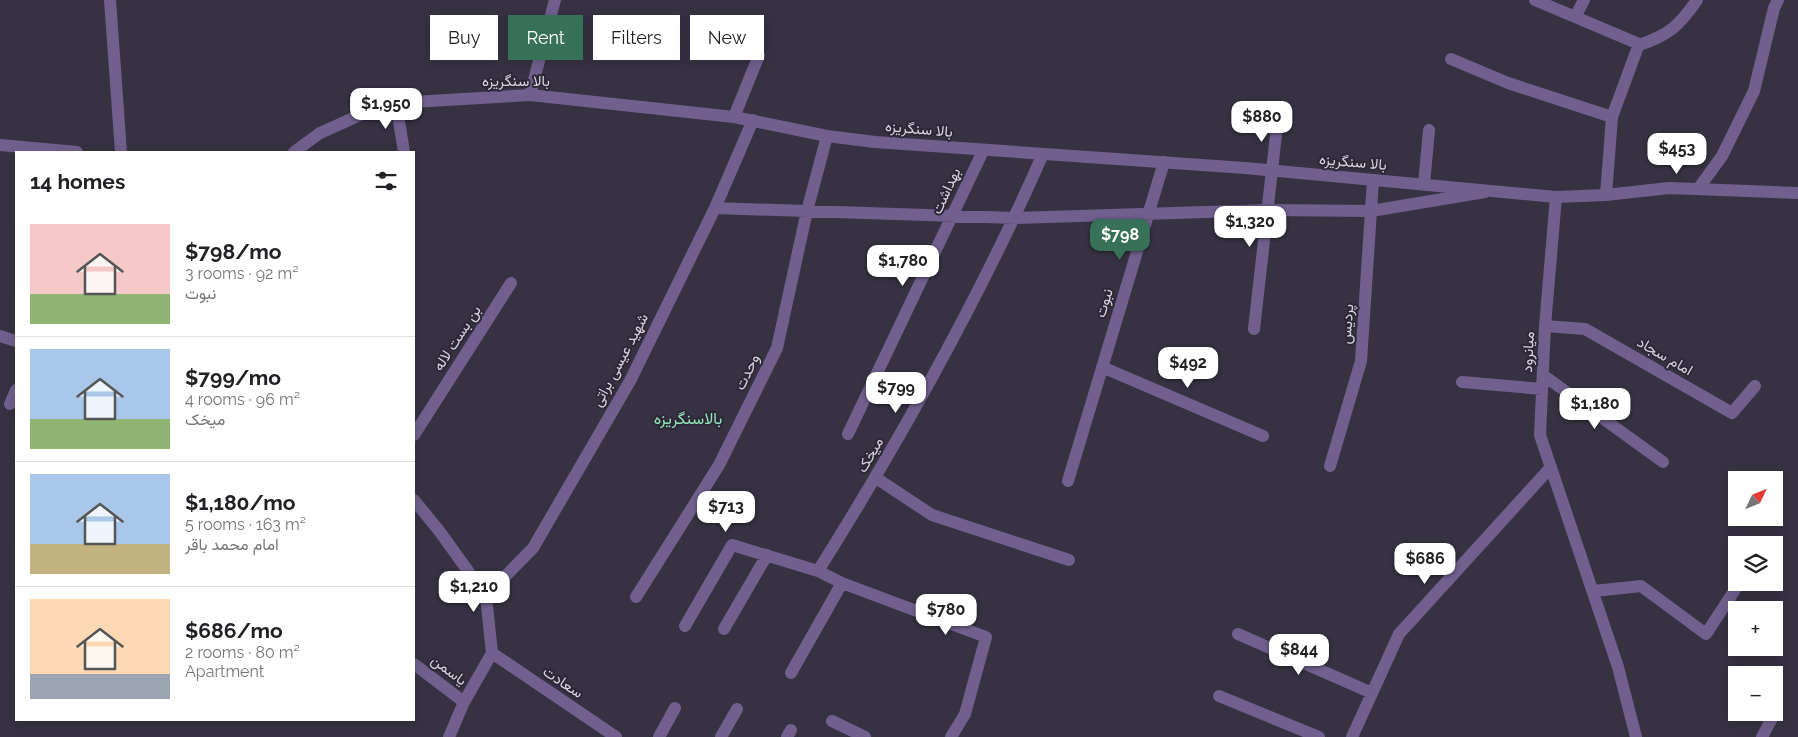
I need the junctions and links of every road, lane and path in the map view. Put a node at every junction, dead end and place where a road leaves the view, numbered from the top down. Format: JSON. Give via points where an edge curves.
{"nodes":[{"id":1,"x":110,"y":0,"type":"edge"},
{"id":2,"x":555,"y":0,"type":"edge"},
{"id":3,"x":1584,"y":0,"type":"edge"},
{"id":4,"x":1697,"y":0,"type":"edge"},
{"id":5,"x":1778,"y":0,"type":"edge"},
{"id":6,"x":1539,"y":1,"type":"edge"},
{"id":7,"x":1576,"y":17,"type":"junction"},
{"id":8,"x":1639,"y":45,"type":"junction"},
{"id":9,"x":1451,"y":59,"type":"dead end"},
{"id":10,"x":757,"y":60,"type":"edge"},
{"id":11,"x":530,"y":95,"type":"junction"},
{"id":12,"x":396,"y":103,"type":"junction"},
{"id":13,"x":734,"y":117,"type":"junction"},
{"id":14,"x":1278,"y":117,"type":"dead end"},
{"id":15,"x":1612,"y":117,"type":"junction"},
{"id":16,"x":752,"y":120,"type":"junction"},
{"id":17,"x":1430,"y":130,"type":"dead end"},
{"id":18,"x":827,"y":136,"type":"junction"},
{"id":19,"x":0,"y":145,"type":"edge"},
{"id":20,"x":66,"y":151,"type":"edge"},
{"id":21,"x":121,"y":151,"type":"edge"},
{"id":22,"x":295,"y":151,"type":"edge"},
{"id":23,"x":404,"y":151,"type":"edge"},
{"id":24,"x":983,"y":151,"type":"junction"},
{"id":25,"x":1043,"y":154,"type":"junction"},
{"id":26,"x":1164,"y":162,"type":"junction"},
{"id":27,"x":1272,"y":171,"type":"junction"},
{"id":28,"x":1373,"y":180,"type":"junction"},
{"id":29,"x":1424,"y":184,"type":"junction"},
{"id":30,"x":1698,"y":189,"type":"junction"},
{"id":31,"x":1490,"y":192,"type":"junction"},
{"id":32,"x":1798,"y":193,"type":"edge"},
{"id":33,"x":1606,"y":196,"type":"junction"},
{"id":34,"x":1556,"y":197,"type":"junction"},
{"id":35,"x":715,"y":208,"type":"junction"},
{"id":36,"x":807,"y":210,"type":"junction"},
{"id":37,"x":1268,"y":210,"type":"junction"},
{"id":38,"x":1371,"y":211,"type":"junction"},
{"id":39,"x":1149,"y":213,"type":"junction"},
{"id":40,"x":952,"y":216,"type":"junction"},
{"id":41,"x":1015,"y":218,"type":"junction"},
{"id":42,"x":511,"y":283,"type":"dead end"},
{"id":43,"x":1545,"y":326,"type":"junction"},
{"id":44,"x":1254,"y":329,"type":"dead end"},
{"id":45,"x":0,"y":336,"type":"edge"},
{"id":46,"x":15,"y":341,"type":"edge"},
{"id":47,"x":1102,"y":367,"type":"junction"},
{"id":48,"x":1543,"y":375,"type":"junction"},
{"id":49,"x":1462,"y":382,"type":"dead end"},
{"id":50,"x":1755,"y":386,"type":"dead end"},
{"id":51,"x":1542,"y":389,"type":"junction"},
{"id":52,"x":15,"y":392,"type":"edge"},
{"id":53,"x":10,"y":404,"type":"dead end"},
{"id":54,"x":415,"y":433,"type":"edge"},
{"id":55,"x":848,"y":434,"type":"dead end"},
{"id":56,"x":1263,"y":436,"type":"dead end"},
{"id":57,"x":1663,"y":462,"type":"dead end"},
{"id":58,"x":1330,"y":466,"type":"dead end"},
{"id":59,"x":1551,"y":468,"type":"junction"},
{"id":60,"x":876,"y":478,"type":"junction"},
{"id":61,"x":1068,"y":481,"type":"dead end"},
{"id":62,"x":415,"y":501,"type":"edge"},
{"id":63,"x":767,"y":555,"type":"junction"},
{"id":64,"x":1069,"y":560,"type":"dead end"},
{"id":65,"x":818,"y":571,"type":"junction"},
{"id":66,"x":842,"y":583,"type":"junction"},
{"id":67,"x":1594,"y":591,"type":"junction"},
{"id":68,"x":1734,"y":591,"type":"edge"},
{"id":69,"x":486,"y":596,"type":"junction"},
{"id":70,"x":636,"y":596,"type":"dead end"},
{"id":71,"x":685,"y":626,"type":"dead end"},
{"id":72,"x":724,"y":629,"type":"dead end"},
{"id":73,"x":1238,"y":634,"type":"dead end"},
{"id":74,"x":492,"y":653,"type":"junction"},
{"id":75,"x":415,"y":665,"type":"edge"},
{"id":76,"x":791,"y":673,"type":"dead end"},
{"id":77,"x":1372,"y":693,"type":"junction"},
{"id":78,"x":1219,"y":696,"type":"dead end"},
{"id":79,"x":464,"y":702,"type":"junction"},
{"id":80,"x":675,"y":708,"type":"dead end"},
{"id":81,"x":737,"y":709,"type":"dead end"},
{"id":82,"x":832,"y":721,"type":"dead end"},
{"id":83,"x":1770,"y":721,"type":"edge"},
{"id":84,"x":449,"y":737,"type":"edge"},
{"id":85,"x":616,"y":737,"type":"edge"},
{"id":86,"x":659,"y":737,"type":"edge"},
{"id":87,"x":722,"y":737,"type":"edge"},
{"id":88,"x":866,"y":737,"type":"edge"},
{"id":89,"x":951,"y":737,"type":"edge"},
{"id":90,"x":1319,"y":737,"type":"edge"},
{"id":91,"x":1352,"y":737,"type":"edge"},
{"id":92,"x":1636,"y":737,"type":"edge"},
{"id":93,"x":1762,"y":737,"type":"edge"}],
"edges":[{"from":1,"to":21,"type":"street"},
{"from":2,"to":11,"type":"street"},
{"from":3,"to":7,"type":"street"},
{"from":4,"to":8,"type":"street","via":[[1668,33]]},
{"from":5,"to":30,"type":"street","via":[[1754,91],[1722,156]]},
{"from":6,"to":7,"type":"street"},
{"from":7,"to":8,"type":"street"},
{"from":8,"to":15,"type":"street"},
{"from":9,"to":15,"type":"street","via":[[1508,83]]},
{"from":10,"to":13,"type":"street"},
{"from":11,"to":12,"type":"street","name":"بالا سنگریزه"},
{"from":11,"to":13,"type":"street","name":"بالا سنگریزه"},
{"from":12,"to":22,"type":"street","name":"بالا سنگریزه","via":[[320,133]]},
{"from":12,"to":23,"type":"street"},
{"from":13,"to":16,"type":"street","name":"بالا سنگریزه"},
{"from":14,"to":27,"type":"street"},
{"from":15,"to":33,"type":"street"},
{"from":16,"to":18,"type":"street","name":"بالا سنگریزه"},
{"from":16,"to":35,"type":"street","name":"شهید عیسی براتی"},
{"from":17,"to":29,"type":"street"},
{"from":18,"to":24,"type":"street","name":"بالا سنگریزه"},
{"from":18,"to":36,"type":"street","name":"وحدت"},
{"from":19,"to":20,"type":"street"},
{"from":24,"to":25,"type":"street","name":"بالا سنگریزه"},
{"from":24,"to":40,"type":"street","name":"بهداشت"},
{"from":25,"to":26,"type":"street","name":"بالا سنگریزه"},
{"from":25,"to":41,"type":"street","name":"میخک"},
{"from":26,"to":27,"type":"street","name":"بالا سنگریزه"},
{"from":26,"to":39,"type":"street","name":"نبوت"},
{"from":27,"to":28,"type":"street","name":"بالا سنگریزه"},
{"from":27,"to":37,"type":"street"},
{"from":28,"to":29,"type":"street","name":"بالا سنگریزه"},
{"from":28,"to":38,"type":"street","name":"پردیس"},
{"from":29,"to":31,"type":"street","name":"بالا سنگریزه"},
{"from":30,"to":32,"type":"street"},
{"from":30,"to":33,"type":"street","via":[[1669,188]]},
{"from":31,"to":34,"type":"street","name":"بالا سنگریزه"},
{"from":31,"to":38,"type":"street"},
{"from":33,"to":34,"type":"street"},
{"from":34,"to":43,"type":"street","name":"میانرود"},
{"from":35,"to":36,"type":"street"},
{"from":35,"to":69,"type":"street","name":"شهید عیسی براتی","via":[[630,381],[534,548]]},
{"from":36,"to":40,"type":"street"},
{"from":36,"to":70,"type":"street","name":"وحدت","via":[[777,348],[719,465]]},
{"from":37,"to":38,"type":"street"},
{"from":37,"to":39,"type":"street"},
{"from":37,"to":44,"type":"street"},
{"from":38,"to":58,"type":"street","name":"پردیس","via":[[1360,361]]},
{"from":39,"to":41,"type":"street"},
{"from":39,"to":47,"type":"street","name":"نبوت"},
{"from":40,"to":41,"type":"street"},
{"from":40,"to":55,"type":"street","name":"بهداشت"},
{"from":41,"to":60,"type":"street","name":"میخک","via":[[950,346]]},
{"from":42,"to":54,"type":"street","name":"بن بست لاله"},
{"from":43,"to":48,"type":"street","name":"میانرود"},
{"from":43,"to":50,"type":"street","name":"امام سجاد","via":[[1584,329],[1732,413]]},
{"from":45,"to":46,"type":"street"},
{"from":47,"to":56,"type":"street"},
{"from":47,"to":61,"type":"street","name":"نبوت"},
{"from":48,"to":51,"type":"street","name":"میانرود"},
{"from":48,"to":57,"type":"street"},
{"from":49,"to":51,"type":"street"},
{"from":51,"to":59,"type":"street","name":"میانرود","via":[[1540,436]]},
{"from":52,"to":53,"type":"street"},
{"from":59,"to":67,"type":"street","name":"میانرود"},
{"from":59,"to":77,"type":"street","via":[[1399,634]]},
{"from":60,"to":64,"type":"street","via":[[932,515]]},
{"from":60,"to":65,"type":"street","name":"میخک"},
{"from":62,"to":69,"type":"street"},
{"from":63,"to":65,"type":"street"},
{"from":63,"to":71,"type":"street","via":[[732,545]]},
{"from":63,"to":72,"type":"street"},
{"from":65,"to":66,"type":"street"},
{"from":66,"to":76,"type":"street"},
{"from":66,"to":89,"type":"street","via":[[986,637],[965,714]]},
{"from":67,"to":68,"type":"street","via":[[1640,586],[1706,634]]},
{"from":67,"to":92,"type":"street","name":"میانرود"},
{"from":69,"to":74,"type":"street"},
{"from":73,"to":77,"type":"street"},
{"from":74,"to":79,"type":"street"},
{"from":74,"to":85,"type":"street","name":"سعادت"},
{"from":75,"to":79,"type":"street","name":"یاسمن"},
{"from":77,"to":91,"type":"street"},
{"from":78,"to":90,"type":"street"},
{"from":79,"to":84,"type":"street"},
{"from":80,"to":86,"type":"street"},
{"from":81,"to":87,"type":"street"},
{"from":82,"to":88,"type":"street"},
{"from":83,"to":93,"type":"street"}]}
